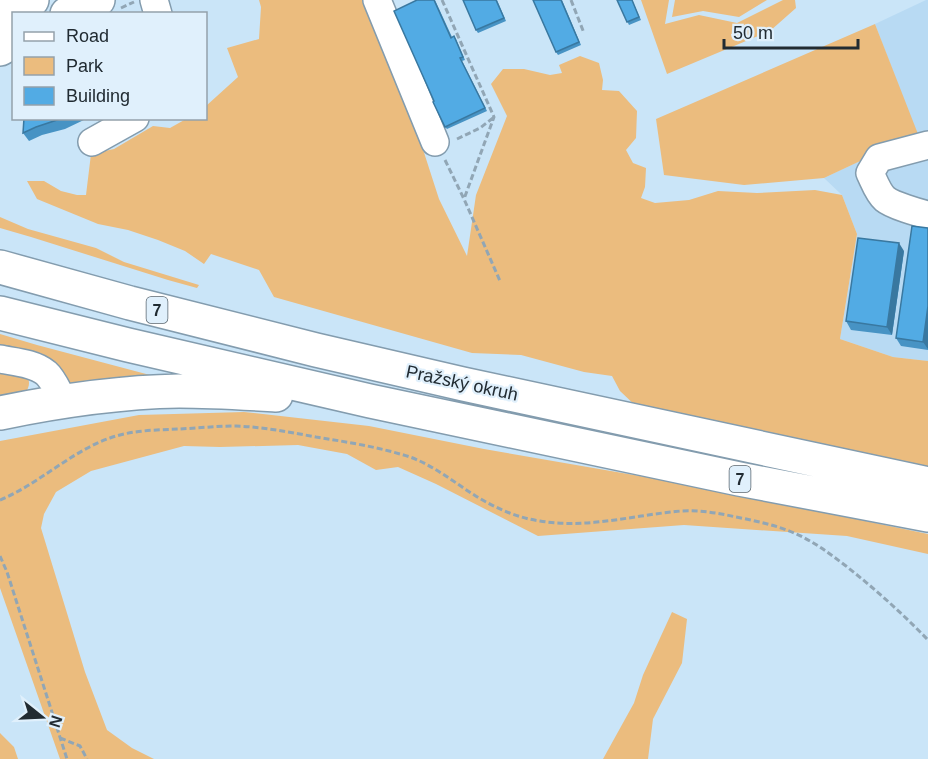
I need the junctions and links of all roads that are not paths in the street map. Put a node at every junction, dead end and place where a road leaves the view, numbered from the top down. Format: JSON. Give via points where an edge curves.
{"nodes":[{"id":1,"x":32,"y":0,"type":"edge"},
{"id":2,"x":98,"y":0,"type":"edge"},
{"id":3,"x":377,"y":0,"type":"edge"},
{"id":4,"x":71,"y":12,"type":"edge"},
{"id":5,"x":0,"y":14,"type":"edge"},
{"id":6,"x":131,"y":120,"type":"edge"},
{"id":7,"x":92,"y":142,"type":"dead end"},
{"id":8,"x":435,"y":142,"type":"road end"},
{"id":9,"x":928,"y":145,"type":"edge"},
{"id":10,"x":928,"y":215,"type":"edge"},
{"id":11,"x":0,"y":267,"type":"edge"},
{"id":12,"x":0,"y":313,"type":"edge"},
{"id":13,"x":0,"y":359,"type":"edge"},
{"id":14,"x":370,"y":401,"type":"junction"},
{"id":15,"x":64,"y":402,"type":"junction"},
{"id":16,"x":0,"y":413,"type":"edge"},
{"id":17,"x":928,"y":484,"type":"edge"},
{"id":18,"x":928,"y":515,"type":"edge"}],
"edges":[{"from":1,"to":5,"type":"main road"},
{"from":2,"to":4,"type":"main road"},
{"from":3,"to":8,"type":"lane"},
{"from":6,"to":7,"type":"lane"},
{"from":9,"to":10,"type":"lane","via":[[879,158],[870,173],[885,200]]},
{"from":11,"to":17,"type":"main road","name":"Pražský okruh","number":"7","via":[[316,350]]},
{"from":12,"to":14,"type":"main road","name":"Pražský okruh"},
{"from":13,"to":15,"type":"lane","via":[[31,365],[46,373]]},
{"from":14,"to":15,"type":"main road","number":"7","via":[[176,391]]},
{"from":14,"to":18,"type":"main road","name":"Pražský okruh","number":"7"},
{"from":15,"to":16,"type":"main road","number":"7"}]}
